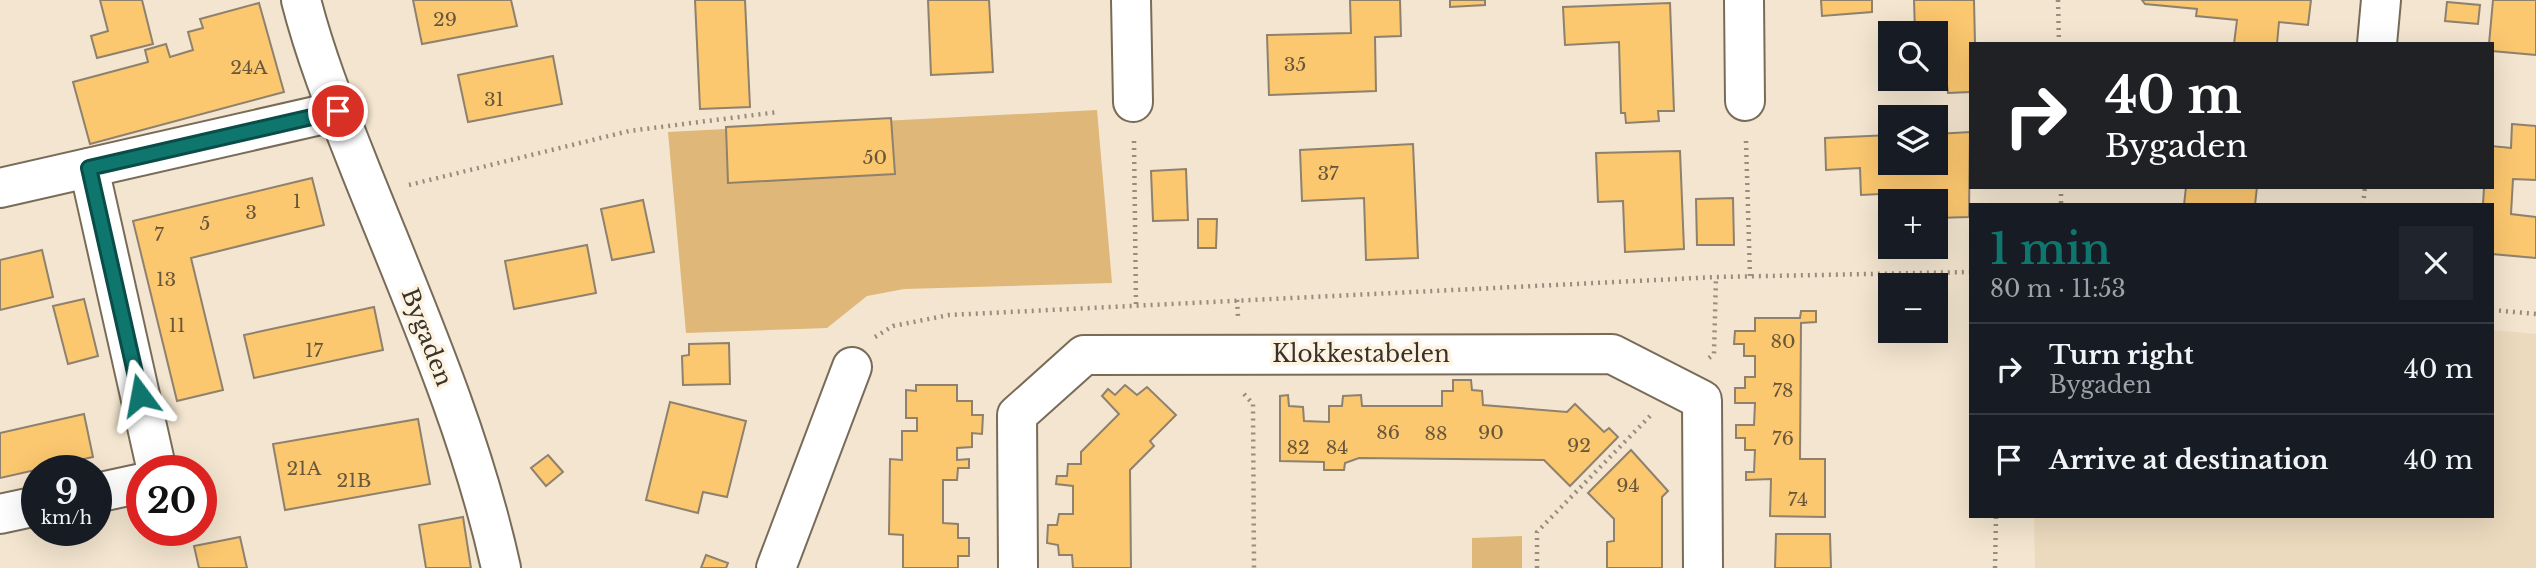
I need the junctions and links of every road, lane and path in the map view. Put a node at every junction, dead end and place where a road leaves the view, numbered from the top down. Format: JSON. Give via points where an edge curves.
{"nodes":[{"id":1,"x":301,"y":0,"type":"edge"},
{"id":2,"x":1132,"y":0,"type":"edge"},
{"id":3,"x":1744,"y":0,"type":"edge"},
{"id":4,"x":2058,"y":0,"type":"edge"},
{"id":5,"x":2381,"y":0,"type":"edge"},
{"id":6,"x":2059,"y":42,"type":"edge"},
{"id":7,"x":2377,"y":42,"type":"edge"},
{"id":8,"x":1745,"y":101,"type":"joint"},
{"id":9,"x":1133,"y":102,"type":"joint"},
{"id":10,"x":338,"y":111,"type":"junction"},
{"id":11,"x":778,"y":112,"type":"dead end"},
{"id":12,"x":89,"y":168,"type":"junction"},
{"id":13,"x":0,"y":188,"type":"edge"},
{"id":14,"x":371,"y":195,"type":"junction"},
{"id":15,"x":1969,"y":272,"type":"edge"},
{"id":16,"x":1749,"y":276,"type":"junction"},
{"id":17,"x":1716,"y":277,"type":"junction"},
{"id":18,"x":1136,"y":304,"type":"junction"},
{"id":19,"x":2494,"y":310,"type":"edge"},
{"id":20,"x":2536,"y":314,"type":"edge"},
{"id":21,"x":1238,"y":355,"type":"junction"},
{"id":22,"x":852,"y":368,"type":"joint"},
{"id":23,"x":1679,"y":387,"type":"junction"},
{"id":24,"x":152,"y":455,"type":"edge"},
{"id":25,"x":21,"y":509,"type":"edge"},
{"id":26,"x":0,"y":514,"type":"edge"},
{"id":27,"x":1996,"y":518,"type":"edge"},
{"id":28,"x":501,"y":568,"type":"edge"},
{"id":29,"x":776,"y":568,"type":"edge"},
{"id":30,"x":1018,"y":568,"type":"edge"},
{"id":31,"x":1254,"y":568,"type":"edge"},
{"id":32,"x":1537,"y":568,"type":"edge"},
{"id":33,"x":1703,"y":568,"type":"edge"},
{"id":34,"x":1995,"y":568,"type":"edge"}],
"edges":[{"from":1,"to":10,"type":"street","name":"Bygaden"},
{"from":2,"to":9,"type":"street"},
{"from":3,"to":8,"type":"street"},
{"from":4,"to":6,"type":"path"},
{"from":5,"to":7,"type":"street"},
{"from":8,"to":16,"type":"path"},
{"from":9,"to":18,"type":"path"},
{"from":10,"to":12,"type":"street"},
{"from":10,"to":14,"type":"street","name":"Bygaden"},
{"from":11,"to":14,"type":"path","via":[[629,131]]},
{"from":12,"to":13,"type":"street"},
{"from":12,"to":24,"type":"street"},
{"from":14,"to":28,"type":"street","name":"Bygaden","via":[[443,375],[484,499]]},
{"from":15,"to":16,"type":"path"},
{"from":16,"to":17,"type":"path"},
{"from":17,"to":18,"type":"path"},
{"from":17,"to":23,"type":"path","via":[[1714,354]]},
{"from":18,"to":22,"type":"path","via":[[949,315],[893,326],[867,343]]},
{"from":19,"to":20,"type":"path"},
{"from":21,"to":23,"type":"street","name":"Klokkestabelen","via":[[1612,354]]},
{"from":21,"to":30,"type":"street","name":"Klokkestabelen","via":[[1084,355],[1017,415]]},
{"from":21,"to":31,"type":"path","via":[[1239,389],[1253,404]]},
{"from":22,"to":29,"type":"street"},
{"from":23,"to":32,"type":"path","via":[[1537,532]]},
{"from":23,"to":33,"type":"street","name":"Klokkestabelen","via":[[1702,400]]},
{"from":25,"to":26,"type":"street"},
{"from":27,"to":34,"type":"path"}]}
